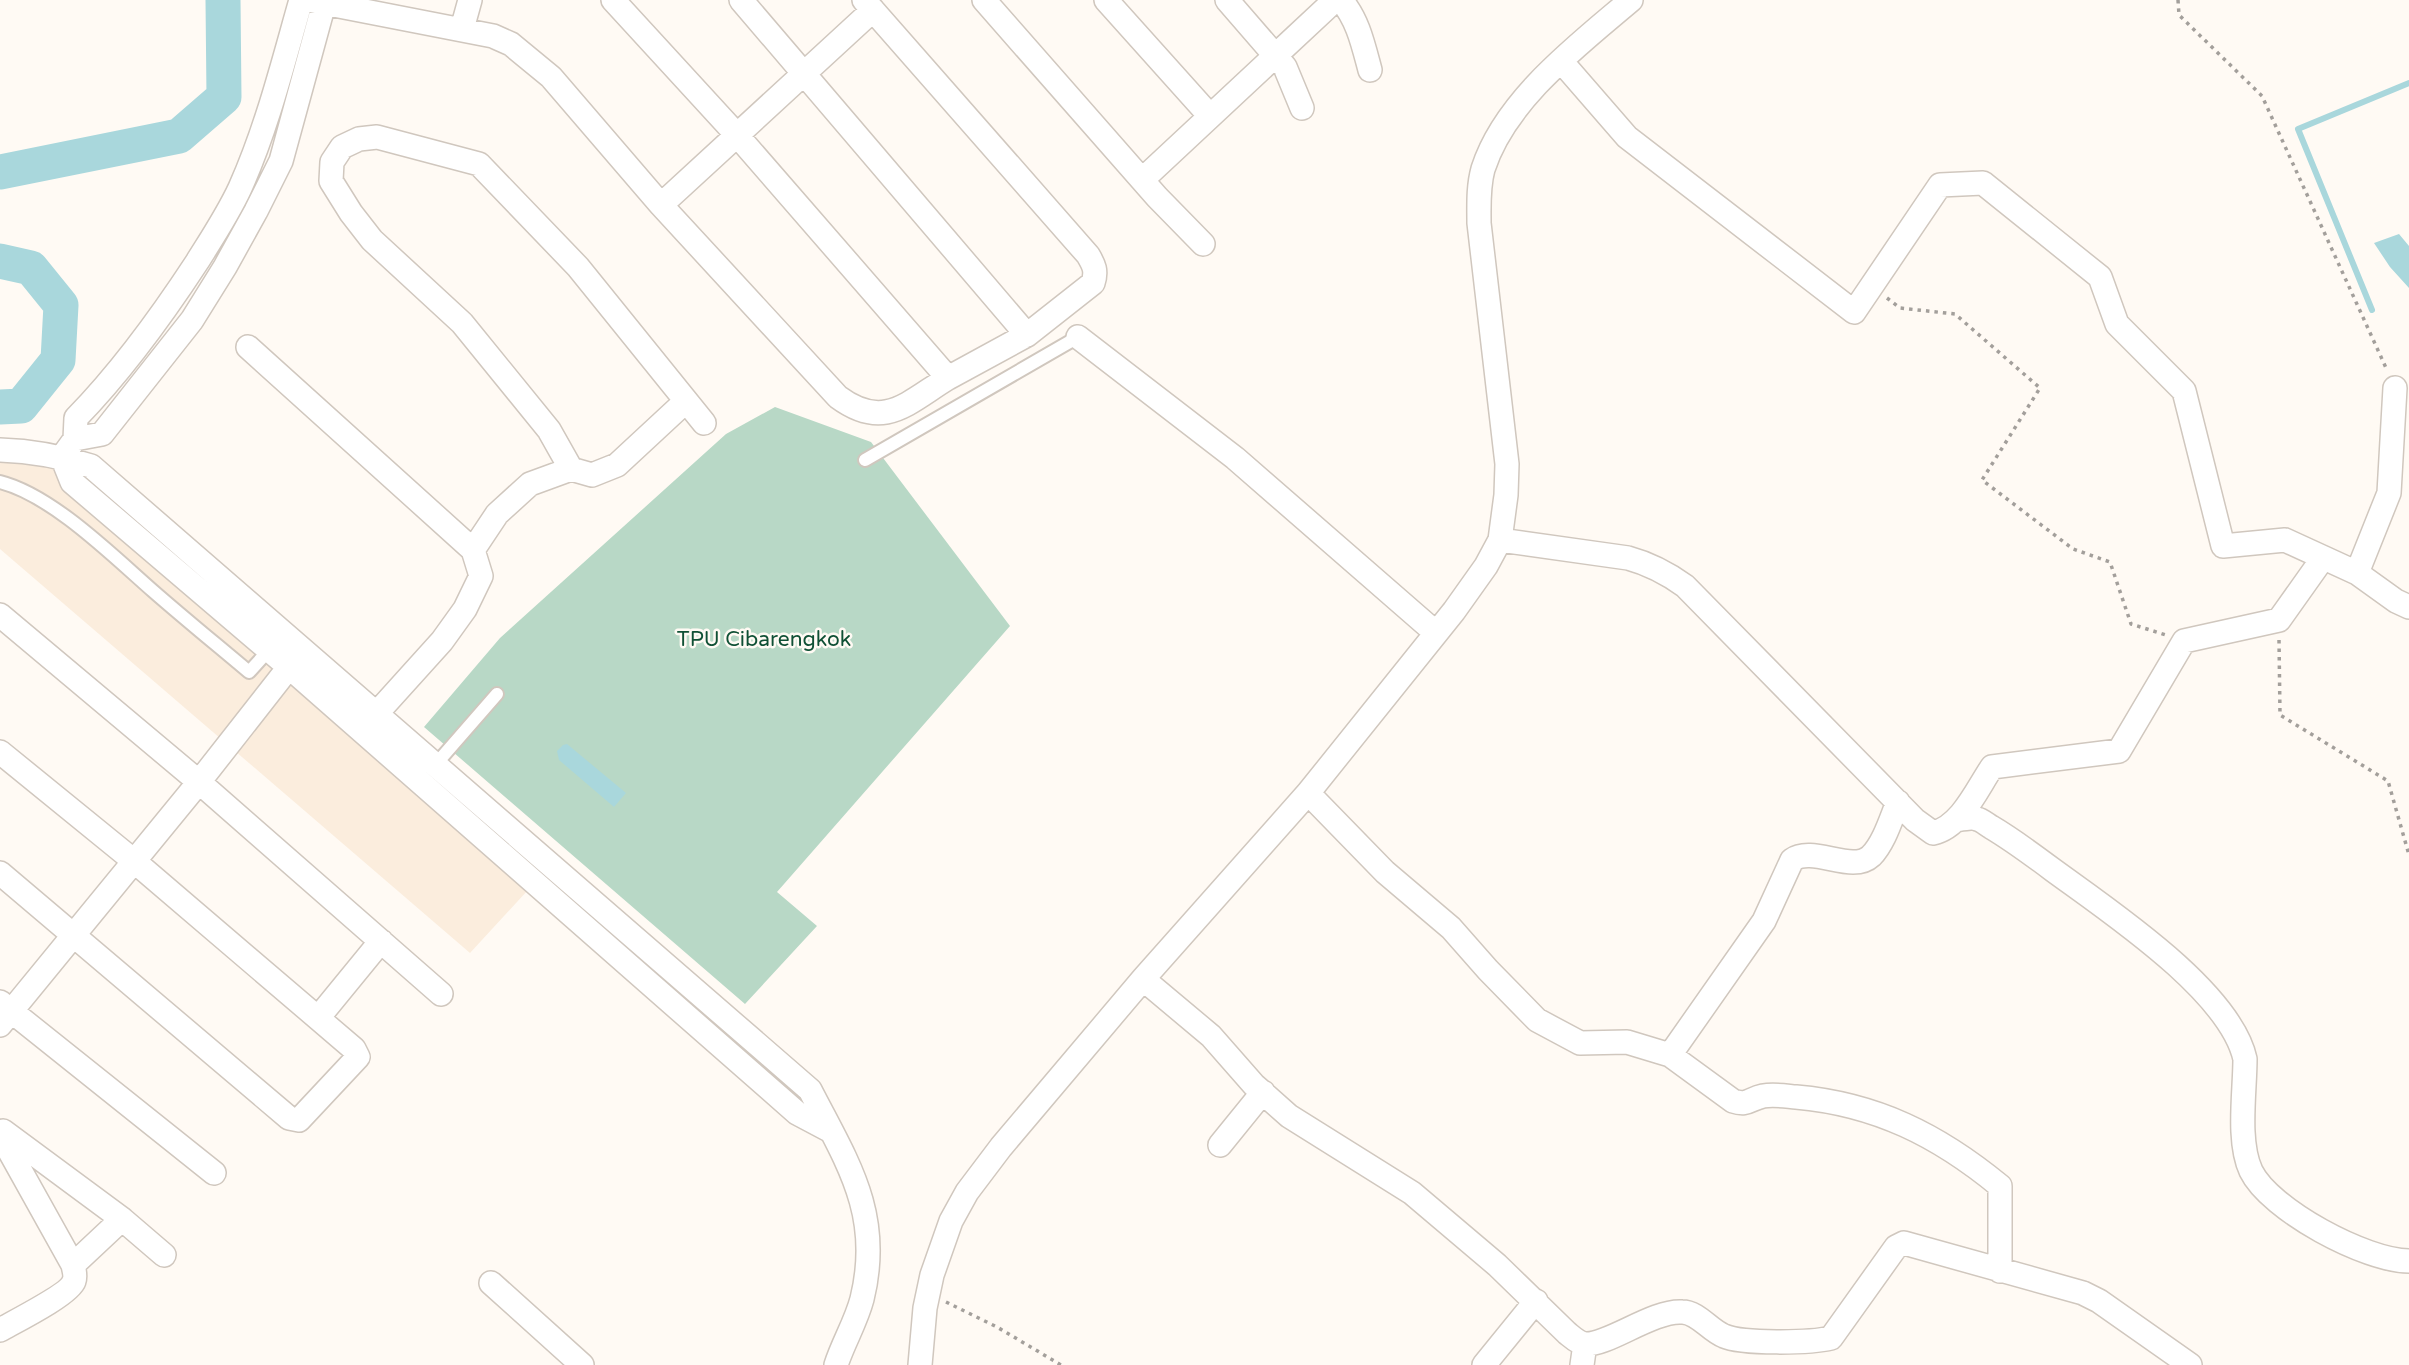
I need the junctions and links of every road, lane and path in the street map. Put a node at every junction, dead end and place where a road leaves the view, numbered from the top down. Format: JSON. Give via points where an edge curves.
{"nodes":[{"id":1,"x":301,"y":0,"type":"edge"},
{"id":2,"x":470,"y":0,"type":"edge"},
{"id":3,"x":613,"y":0,"type":"edge"},
{"id":4,"x":741,"y":0,"type":"edge"},
{"id":5,"x":984,"y":0,"type":"edge"},
{"id":6,"x":1107,"y":0,"type":"edge"},
{"id":7,"x":1227,"y":0,"type":"edge"},
{"id":8,"x":1335,"y":0,"type":"edge"},
{"id":9,"x":1340,"y":0,"type":"edge"},
{"id":10,"x":1631,"y":0,"type":"edge"},
{"id":11,"x":2178,"y":0,"type":"edge"},
{"id":12,"x":319,"y":1,"type":"edge"},
{"id":13,"x":868,"y":5,"type":"edge"},
{"id":14,"x":462,"y":29,"type":"junction"},
{"id":15,"x":1276,"y":55,"type":"junction"},
{"id":16,"x":1561,"y":61,"type":"junction"},
{"id":17,"x":1370,"y":70,"type":"dead end"},
{"id":18,"x":806,"y":74,"type":"junction"},
{"id":19,"x":1302,"y":108,"type":"dead end"},
{"id":20,"x":1210,"y":116,"type":"junction"},
{"id":21,"x":736,"y":134,"type":"junction"},
{"id":22,"x":1142,"y":180,"type":"junction"},
{"id":23,"x":661,"y":205,"type":"junction"},
{"id":24,"x":1203,"y":244,"type":"dead end"},
{"id":25,"x":1872,"y":286,"type":"junction"},
{"id":26,"x":168,"y":306,"type":"junction"},
{"id":27,"x":192,"y":320,"type":"junction"},
{"id":28,"x":1027,"y":335,"type":"junction"},
{"id":29,"x":1078,"y":337,"type":"joint"},
{"id":30,"x":248,"y":347,"type":"dead end"},
{"id":31,"x":947,"y":378,"type":"junction"},
{"id":32,"x":2395,"y":388,"type":"joint"},
{"id":33,"x":686,"y":401,"type":"junction"},
{"id":34,"x":705,"y":423,"type":"dead end"},
{"id":35,"x":68,"y":448,"type":"junction"},
{"id":36,"x":0,"y":450,"type":"edge"},
{"id":37,"x":864,"y":460,"type":"dead end"},
{"id":38,"x":571,"y":469,"type":"junction"},
{"id":39,"x":0,"y":482,"type":"edge"},
{"id":40,"x":1500,"y":540,"type":"junction"},
{"id":41,"x":473,"y":550,"type":"junction"},
{"id":42,"x":2323,"y":558,"type":"junction"},
{"id":43,"x":2357,"y":573,"type":"junction"},
{"id":44,"x":2409,"y":607,"type":"edge"},
{"id":45,"x":0,"y":615,"type":"edge"},
{"id":46,"x":2279,"y":620,"type":"junction"},
{"id":47,"x":1436,"y":633,"type":"junction"},
{"id":48,"x":2184,"y":641,"type":"junction"},
{"id":49,"x":304,"y":649,"type":"junction"},
{"id":50,"x":269,"y":650,"type":"junction"},
{"id":51,"x":289,"y":667,"type":"junction"},
{"id":52,"x":497,"y":694,"type":"dead end"},
{"id":53,"x":377,"y":713,"type":"junction"},
{"id":54,"x":0,"y":752,"type":"edge"},
{"id":55,"x":436,"y":764,"type":"junction"},
{"id":56,"x":199,"y":782,"type":"junction"},
{"id":57,"x":468,"y":793,"type":"junction"},
{"id":58,"x":1308,"y":793,"type":"junction"},
{"id":59,"x":1898,"y":802,"type":"junction"},
{"id":60,"x":453,"y":811,"type":"junction"},
{"id":61,"x":1956,"y":820,"type":"junction"},
{"id":62,"x":2409,"y":855,"type":"edge"},
{"id":63,"x":135,"y":861,"type":"junction"},
{"id":64,"x":0,"y":873,"type":"edge"},
{"id":65,"x":72,"y":935,"type":"junction"},
{"id":66,"x":381,"y":941,"type":"junction"},
{"id":67,"x":1143,"y":979,"type":"junction"},
{"id":68,"x":442,"y":995,"type":"dead end"},
{"id":69,"x":4,"y":1013,"type":"edge"},
{"id":70,"x":318,"y":1018,"type":"junction"},
{"id":71,"x":1670,"y":1055,"type":"junction"},
{"id":72,"x":1263,"y":1092,"type":"junction"},
{"id":73,"x":0,"y":1131,"type":"edge"},
{"id":74,"x":831,"y":1131,"type":"junction"},
{"id":75,"x":1220,"y":1145,"type":"dead end"},
{"id":76,"x":214,"y":1173,"type":"dead end"},
{"id":77,"x":122,"y":1219,"type":"junction"},
{"id":78,"x":164,"y":1255,"type":"dead end"},
{"id":79,"x":2409,"y":1261,"type":"edge"},
{"id":80,"x":72,"y":1265,"type":"junction"},
{"id":81,"x":2000,"y":1271,"type":"junction"},
{"id":82,"x":491,"y":1283,"type":"dead end"},
{"id":83,"x":928,"y":1294,"type":"junction"},
{"id":84,"x":1536,"y":1301,"type":"junction"},
{"id":85,"x":0,"y":1330,"type":"edge"},
{"id":86,"x":1584,"y":1354,"type":"edge"},
{"id":87,"x":582,"y":1365,"type":"edge"},
{"id":88,"x":836,"y":1365,"type":"edge"},
{"id":89,"x":920,"y":1365,"type":"edge"},
{"id":90,"x":1062,"y":1365,"type":"edge"},
{"id":91,"x":1485,"y":1365,"type":"edge"},
{"id":92,"x":2190,"y":1365,"type":"edge"}],
"edges":[{"from":1,"to":26,"type":"street","via":[[271,104],[240,188]]},
{"from":2,"to":14,"type":"street"},
{"from":3,"to":21,"type":"street"},
{"from":4,"to":18,"type":"street"},
{"from":5,"to":22,"type":"street"},
{"from":6,"to":20,"type":"street"},
{"from":7,"to":15,"type":"street"},
{"from":8,"to":15,"type":"street"},
{"from":9,"to":17,"type":"street","via":[[1357,24]]},
{"from":10,"to":16,"type":"street"},
{"from":11,"to":32,"type":"path","via":[[2179,15],[2262,96]]},
{"from":12,"to":14,"type":"street"},
{"from":12,"to":27,"type":"street","via":[[281,160]]},
{"from":13,"to":18,"type":"street"},
{"from":13,"to":28,"type":"street","via":[[1095,267],[1093,283]]},
{"from":14,"to":23,"type":"street","via":[[511,44],[551,77]]},
{"from":15,"to":19,"type":"street"},
{"from":15,"to":20,"type":"street"},
{"from":16,"to":25,"type":"street","via":[[1627,138],[1854,312]]},
{"from":16,"to":40,"type":"street","via":[[1507,123],[1483,170],[1479,192],[1507,464]]},
{"from":18,"to":21,"type":"street"},
{"from":18,"to":28,"type":"street"},
{"from":20,"to":22,"type":"street"},
{"from":21,"to":23,"type":"street"},
{"from":21,"to":31,"type":"street"},
{"from":22,"to":24,"type":"street"},
{"from":23,"to":31,"type":"street","via":[[851,407],[877,415],[889,412]]},
{"from":25,"to":42,"type":"street","via":[[1940,185],[1983,183],[2100,277],[2117,324],[2184,391],[2223,546],[2285,540]]},
{"from":25,"to":48,"type":"path","via":[[1900,309],[1955,314],[2040,388],[1982,480],[2073,549],[2110,562],[2131,624]]},
{"from":26,"to":27,"type":"street"},
{"from":26,"to":35,"type":"street","via":[[76,418]]},
{"from":27,"to":35,"type":"street","via":[[102,434]]},
{"from":28,"to":31,"type":"street"},
{"from":29,"to":37,"type":"lane"},
{"from":29,"to":47,"type":"street","via":[[1235,458]]},
{"from":30,"to":41,"type":"street"},
{"from":32,"to":43,"type":"street","via":[[2389,493]]},
{"from":33,"to":34,"type":"street"},
{"from":33,"to":38,"type":"street","via":[[617,465],[592,475]]},
{"from":33,"to":38,"type":"street","via":[[578,267],[479,164],[377,137],[342,147],[332,162],[331,181],[351,213],[372,240],[462,323],[549,430]]},
{"from":35,"to":36,"type":"street"},
{"from":35,"to":49,"type":"street"},
{"from":35,"to":50,"type":"street","via":[[72,482]]},
{"from":38,"to":41,"type":"street","via":[[530,484],[497,514]]},
{"from":39,"to":50,"type":"lane","via":[[53,508],[249,672]]},
{"from":40,"to":47,"type":"street"},
{"from":40,"to":59,"type":"street","via":[[1628,558],[1664,571],[1685,586]]},
{"from":41,"to":53,"type":"street","via":[[481,576],[465,609]]},
{"from":42,"to":43,"type":"street"},
{"from":42,"to":46,"type":"street"},
{"from":43,"to":44,"type":"street"},
{"from":45,"to":56,"type":"street"},
{"from":46,"to":48,"type":"street"},
{"from":46,"to":62,"type":"path","via":[[2280,715],[2388,781]]},
{"from":47,"to":58,"type":"street"},
{"from":48,"to":61,"type":"street","via":[[2119,751],[1992,767]]},
{"from":49,"to":51,"type":"street"},
{"from":49,"to":53,"type":"street"},
{"from":50,"to":51,"type":"street"},
{"from":51,"to":56,"type":"street"},
{"from":51,"to":60,"type":"street"},
{"from":52,"to":55,"type":"lane"},
{"from":53,"to":55,"type":"street"},
{"from":54,"to":63,"type":"street"},
{"from":55,"to":57,"type":"street"},
{"from":56,"to":63,"type":"street"},
{"from":56,"to":66,"type":"street"},
{"from":57,"to":60,"type":"street"},
{"from":57,"to":74,"type":"street","via":[[810,1090]]},
{"from":58,"to":67,"type":"street"},
{"from":58,"to":71,"type":"street","via":[[1385,872],[1451,928],[1537,1020],[1580,1043],[1627,1041]]},
{"from":59,"to":61,"type":"street","via":[[1933,833]]},
{"from":59,"to":71,"type":"street","via":[[1877,848],[1866,859],[1801,855],[1792,860],[1764,921]]},
{"from":60,"to":74,"type":"street","via":[[797,1113]]},
{"from":61,"to":79,"type":"street","via":[[1976,818],[2014,841],[2137,932],[2224,1014],[2245,1059],[2244,1142],[2250,1169],[2266,1192],[2338,1239],[2384,1258]]},
{"from":63,"to":65,"type":"street"},
{"from":63,"to":70,"type":"street"},
{"from":64,"to":65,"type":"street"},
{"from":65,"to":69,"type":"street"},
{"from":65,"to":70,"type":"street","via":[[295,1121],[358,1057],[355,1049]]},
{"from":66,"to":68,"type":"street"},
{"from":66,"to":70,"type":"street"},
{"from":67,"to":72,"type":"street","via":[[1212,1036]]},
{"from":67,"to":83,"type":"street","via":[[967,1192],[943,1242]]},
{"from":69,"to":76,"type":"street"},
{"from":71,"to":81,"type":"street","via":[[1732,1101],[1742,1104],[1776,1095],[1858,1107],[1901,1122],[1960,1155],[2000,1186]]},
{"from":72,"to":75,"type":"street"},
{"from":72,"to":84,"type":"street","via":[[1289,1116],[1412,1193]]},
{"from":73,"to":77,"type":"street"},
{"from":73,"to":80,"type":"street"},
{"from":74,"to":88,"type":"street","via":[[848,1161],[865,1212],[869,1257],[861,1300]]},
{"from":77,"to":78,"type":"street"},
{"from":77,"to":80,"type":"street"},
{"from":80,"to":85,"type":"street","via":[[75,1279],[68,1290]]},
{"from":81,"to":86,"type":"street","via":[[1902,1244],[1892,1251],[1831,1338],[1740,1340],[1684,1311],[1634,1325]]},
{"from":81,"to":92,"type":"street","via":[[2083,1293]]},
{"from":82,"to":87,"type":"street"},
{"from":83,"to":89,"type":"street"},
{"from":83,"to":90,"type":"path"},
{"from":84,"to":86,"type":"street"},
{"from":84,"to":91,"type":"street"}]}
